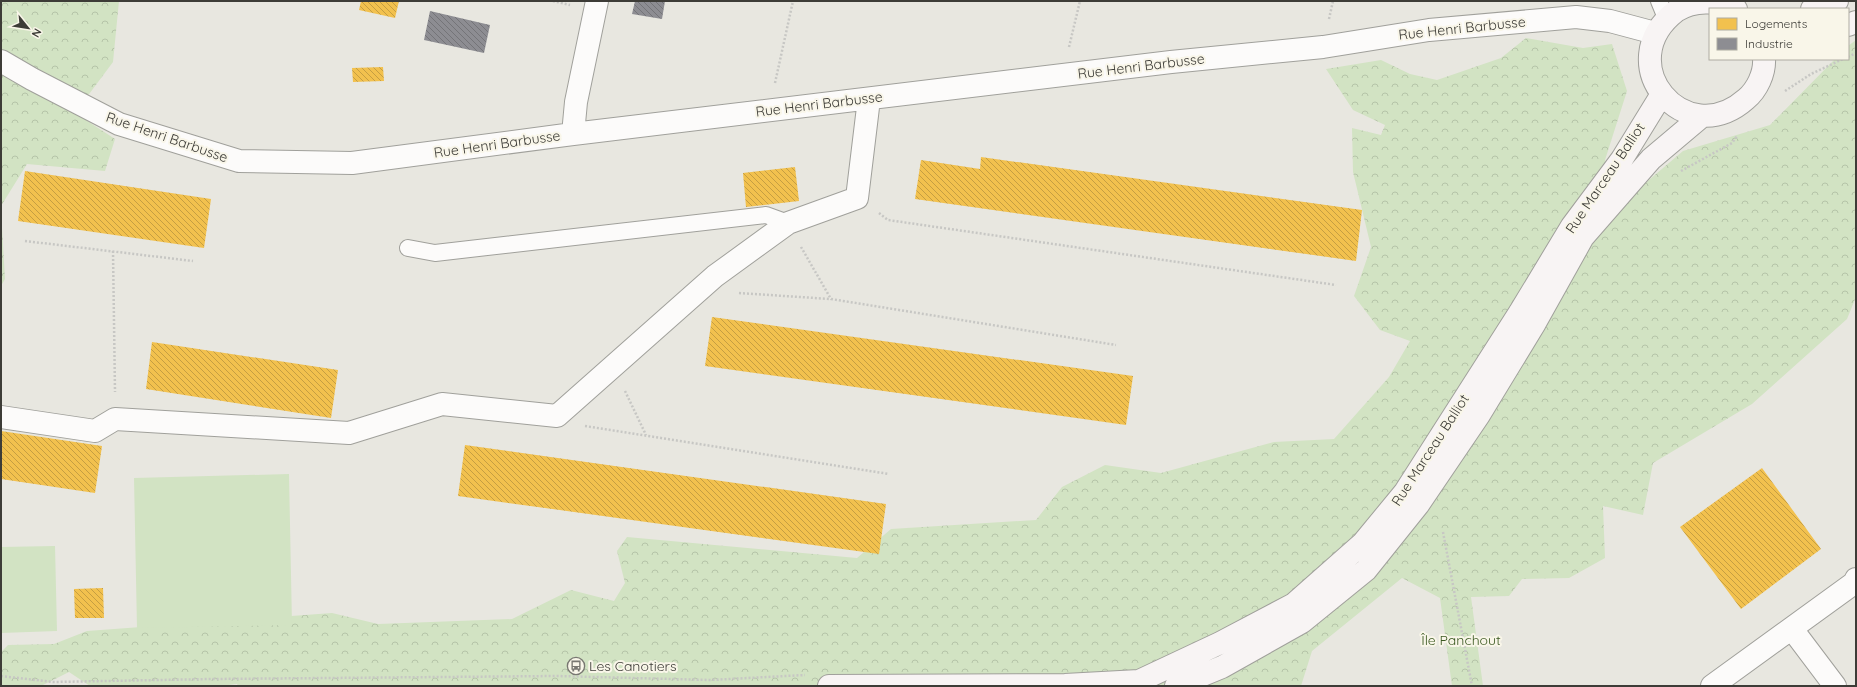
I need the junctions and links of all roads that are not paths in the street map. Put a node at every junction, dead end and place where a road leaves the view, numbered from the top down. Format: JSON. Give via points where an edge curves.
{"nodes":[{"id":1,"x":597,"y":1,"type":"edge"},
{"id":2,"x":1837,"y":1,"type":"edge"},
{"id":3,"x":1733,"y":8,"type":"edge"},
{"id":4,"x":1815,"y":8,"type":"edge"},
{"id":5,"x":1660,"y":17,"type":"edge"},
{"id":6,"x":1766,"y":60,"type":"edge"},
{"id":7,"x":1,"y":61,"type":"edge"},
{"id":8,"x":1662,"y":94,"type":"junction"},
{"id":9,"x":869,"y":99,"type":"junction"},
{"id":10,"x":1702,"y":116,"type":"junction"},
{"id":11,"x":573,"y":134,"type":"junction"},
{"id":12,"x":788,"y":224,"type":"junction"},
{"id":13,"x":408,"y":248,"type":"dead end"},
{"id":14,"x":1,"y":417,"type":"edge"},
{"id":15,"x":1856,"y":579,"type":"edge"},
{"id":16,"x":1792,"y":629,"type":"junction"},
{"id":17,"x":821,"y":680,"type":"edge"},
{"id":18,"x":1176,"y":686,"type":"edge"},
{"id":19,"x":1712,"y":686,"type":"edge"},
{"id":20,"x":1835,"y":686,"type":"edge"}],
"edges":[{"from":1,"to":11,"type":"street","via":[[576,102]]},
{"from":2,"to":4,"type":"street"},
{"from":3,"to":5,"type":"street","via":[[1718,2],[1699,2],[1680,7]]},
{"from":5,"to":8,"type":"street","via":[[1650,48],[1650,64],[1653,80]]},
{"from":5,"to":9,"type":"street","name":"Rue Henri Barbusse","via":[[1610,21],[1576,16],[1429,30],[1323,47],[1171,62]]},
{"from":6,"to":10,"type":"street","via":[[1760,80],[1751,96],[1737,108],[1720,115]]},
{"from":7,"to":11,"type":"street","name":"Rue Henri Barbusse","via":[[32,80],[119,124],[239,161],[352,163]]},
{"from":8,"to":10,"type":"street","via":[[1672,105]]},
{"from":8,"to":17,"type":"street","name":"Rue Marceau Balliot","via":[[1622,159],[1572,226],[1405,492],[1363,542],[1294,604],[1220,643],[1139,681],[1065,685]]},
{"from":9,"to":11,"type":"street","name":"Rue Henri Barbusse"},
{"from":9,"to":12,"type":"street","via":[[857,198]]},
{"from":10,"to":18,"type":"street","name":"Rue Marceau Balliot","via":[[1650,159],[1583,237],[1479,415],[1418,505],[1366,570],[1302,622],[1222,667]]},
{"from":12,"to":13,"type":"lane","via":[[766,215],[435,253]]},
{"from":12,"to":14,"type":"street","via":[[715,276],[557,416],[442,404],[349,433],[115,419],[95,431]]},
{"from":15,"to":16,"type":"street"},
{"from":16,"to":19,"type":"street"},
{"from":16,"to":20,"type":"street"}]}
